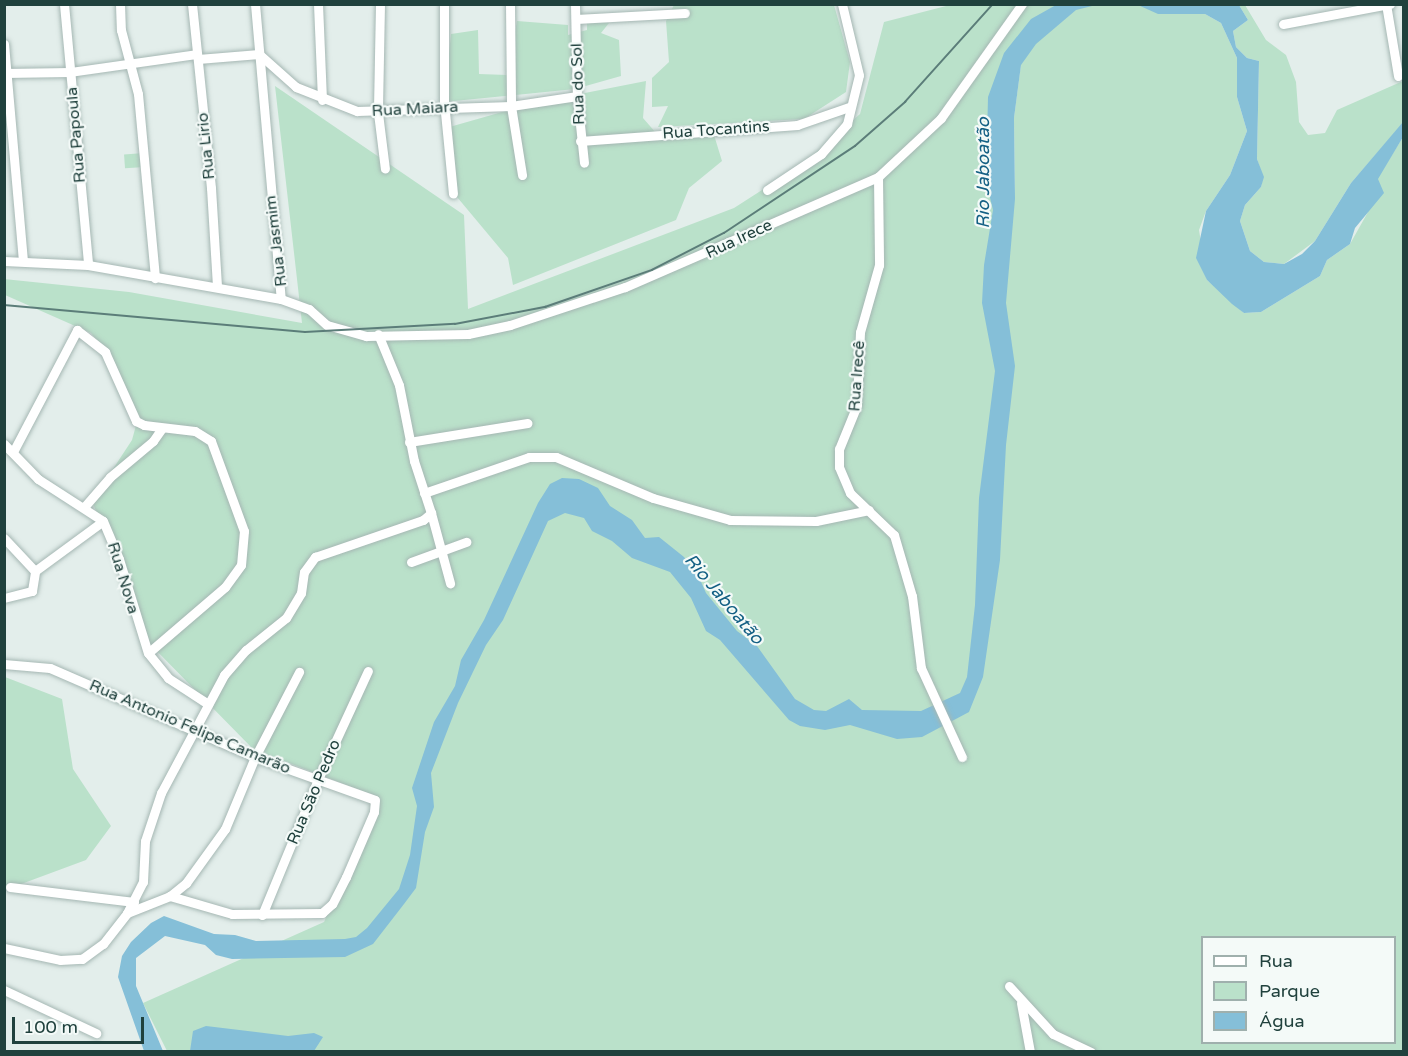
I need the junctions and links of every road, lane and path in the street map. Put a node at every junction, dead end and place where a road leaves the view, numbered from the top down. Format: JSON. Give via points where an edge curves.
{"nodes":[{"id":1,"x":64,"y":4,"type":"edge"},
{"id":2,"x":120,"y":4,"type":"edge"},
{"id":3,"x":192,"y":4,"type":"edge"},
{"id":4,"x":255,"y":4,"type":"edge"},
{"id":5,"x":318,"y":4,"type":"edge"},
{"id":6,"x":380,"y":4,"type":"edge"},
{"id":7,"x":444,"y":4,"type":"edge"},
{"id":8,"x":510,"y":4,"type":"edge"},
{"id":9,"x":575,"y":4,"type":"edge"},
{"id":10,"x":842,"y":4,"type":"edge"},
{"id":11,"x":1022,"y":4,"type":"edge"},
{"id":12,"x":1387,"y":5,"type":"edge"},
{"id":13,"x":685,"y":13,"type":"dead end"},
{"id":14,"x":576,"y":19,"type":"junction"},
{"id":15,"x":1283,"y":24,"type":"dead end"},
{"id":16,"x":4,"y":44,"type":"edge"},
{"id":17,"x":259,"y":54,"type":"junction"},
{"id":18,"x":198,"y":57,"type":"junction"},
{"id":19,"x":131,"y":64,"type":"junction"},
{"id":20,"x":70,"y":72,"type":"junction"},
{"id":21,"x":6,"y":73,"type":"edge"},
{"id":22,"x":1398,"y":76,"type":"dead end"},
{"id":23,"x":577,"y":96,"type":"junction"},
{"id":24,"x":322,"y":100,"type":"junction"},
{"id":25,"x":444,"y":106,"type":"junction"},
{"id":26,"x":512,"y":106,"type":"junction"},
{"id":27,"x":849,"y":107,"type":"junction"},
{"id":28,"x":378,"y":113,"type":"junction"},
{"id":29,"x":580,"y":141,"type":"junction"},
{"id":30,"x":584,"y":163,"type":"dead end"},
{"id":31,"x":385,"y":169,"type":"dead end"},
{"id":32,"x":522,"y":175,"type":"dead end"},
{"id":33,"x":878,"y":177,"type":"junction"},
{"id":34,"x":767,"y":190,"type":"dead end"},
{"id":35,"x":453,"y":194,"type":"dead end"},
{"id":36,"x":23,"y":260,"type":"junction"},
{"id":37,"x":4,"y":261,"type":"edge"},
{"id":38,"x":88,"y":265,"type":"junction"},
{"id":39,"x":155,"y":278,"type":"junction"},
{"id":40,"x":217,"y":287,"type":"junction"},
{"id":41,"x":281,"y":299,"type":"junction"},
{"id":42,"x":378,"y":333,"type":"junction"},
{"id":43,"x":527,"y":423,"type":"dead end"},
{"id":44,"x":162,"y":428,"type":"junction"},
{"id":45,"x":409,"y":442,"type":"junction"},
{"id":46,"x":4,"y":444,"type":"edge"},
{"id":47,"x":13,"y":452,"type":"junction"},
{"id":48,"x":424,"y":493,"type":"junction"},
{"id":49,"x":85,"y":506,"type":"junction"},
{"id":50,"x":870,"y":510,"type":"junction"},
{"id":51,"x":431,"y":513,"type":"junction"},
{"id":52,"x":103,"y":521,"type":"junction"},
{"id":53,"x":5,"y":538,"type":"edge"},
{"id":54,"x":466,"y":542,"type":"dead end"},
{"id":55,"x":440,"y":550,"type":"junction"},
{"id":56,"x":411,"y":562,"type":"dead end"},
{"id":57,"x":35,"y":571,"type":"junction"},
{"id":58,"x":450,"y":583,"type":"dead end"},
{"id":59,"x":4,"y":598,"type":"edge"},
{"id":60,"x":148,"y":653,"type":"junction"},
{"id":61,"x":4,"y":664,"type":"edge"},
{"id":62,"x":368,"y":671,"type":"dead end"},
{"id":63,"x":299,"y":672,"type":"dead end"},
{"id":64,"x":208,"y":704,"type":"junction"},
{"id":65,"x":193,"y":728,"type":"junction"},
{"id":66,"x":255,"y":757,"type":"junction"},
{"id":67,"x":962,"y":757,"type":"dead end"},
{"id":68,"x":318,"y":779,"type":"junction"},
{"id":69,"x":10,"y":887,"type":"dead end"},
{"id":70,"x":170,"y":896,"type":"junction"},
{"id":71,"x":134,"y":902,"type":"junction"},
{"id":72,"x":128,"y":913,"type":"junction"},
{"id":73,"x":262,"y":915,"type":"junction"},
{"id":74,"x":4,"y":948,"type":"edge"},
{"id":75,"x":1010,"y":986,"type":"dead end"},
{"id":76,"x":4,"y":990,"type":"edge"},
{"id":77,"x":1020,"y":1001,"type":"junction"},
{"id":78,"x":96,"y":1033,"type":"dead end"},
{"id":79,"x":1030,"y":1052,"type":"edge"},
{"id":80,"x":1091,"y":1052,"type":"edge"}],
"edges":[{"from":1,"to":20,"type":"street","name":"Rua Papoula"},
{"from":2,"to":19,"type":"street","via":[[121,30]]},
{"from":3,"to":18,"type":"street","name":"Rua Lirio"},
{"from":4,"to":17,"type":"street","name":"Rua Jasmim"},
{"from":5,"to":24,"type":"street"},
{"from":6,"to":28,"type":"street"},
{"from":7,"to":25,"type":"street"},
{"from":8,"to":26,"type":"street"},
{"from":9,"to":14,"type":"street","name":"Rua do Sol"},
{"from":10,"to":27,"type":"street","via":[[859,75]]},
{"from":11,"to":33,"type":"street","name":"Rua Irece","via":[[941,118]]},
{"from":12,"to":15,"type":"street"},
{"from":12,"to":22,"type":"street"},
{"from":13,"to":14,"type":"street"},
{"from":14,"to":23,"type":"street","name":"Rua do Sol"},
{"from":16,"to":21,"type":"street"},
{"from":17,"to":18,"type":"street"},
{"from":17,"to":24,"type":"street","name":"Rua Maiara","via":[[296,87]]},
{"from":17,"to":41,"type":"street","name":"Rua Jasmim"},
{"from":18,"to":19,"type":"street"},
{"from":18,"to":40,"type":"street","name":"Rua Lirio"},
{"from":19,"to":20,"type":"street"},
{"from":19,"to":39,"type":"street","via":[[144,147]]},
{"from":20,"to":21,"type":"street"},
{"from":20,"to":38,"type":"street","name":"Rua Papoula"},
{"from":21,"to":36,"type":"street"},
{"from":23,"to":26,"type":"street","name":"Rua Maiara"},
{"from":23,"to":29,"type":"street","name":"Rua do Sol"},
{"from":24,"to":28,"type":"street","name":"Rua Maiara","via":[[344,109]]},
{"from":25,"to":26,"type":"street","name":"Rua Maiara"},
{"from":25,"to":28,"type":"street","name":"Rua Maiara"},
{"from":25,"to":35,"type":"street"},
{"from":26,"to":32,"type":"street"},
{"from":27,"to":29,"type":"street","name":"Rua Tocantins","via":[[797,125]]},
{"from":27,"to":34,"type":"street","via":[[847,124],[839,136],[806,166]]},
{"from":28,"to":31,"type":"street"},
{"from":29,"to":30,"type":"street","name":"Rua do Sol"},
{"from":33,"to":42,"type":"street","name":"Rua Irece","via":[[646,279],[510,325],[468,334]]},
{"from":33,"to":50,"type":"street","name":"Rua Irecê","via":[[879,265],[860,332],[857,405],[838,458],[850,493]]},
{"from":36,"to":37,"type":"street","name":"Rua Jasmim"},
{"from":36,"to":38,"type":"street","name":"Rua Jasmim"},
{"from":38,"to":39,"type":"street","name":"Rua Jasmim"},
{"from":39,"to":40,"type":"street","name":"Rua Jasmim"},
{"from":40,"to":41,"type":"street","name":"Rua Jasmim","via":[[263,299]]},
{"from":41,"to":42,"type":"street","name":"Rua Irece","via":[[309,309],[327,325],[366,336]]},
{"from":42,"to":45,"type":"street","via":[[399,385]]},
{"from":43,"to":45,"type":"street"},
{"from":44,"to":47,"type":"street","via":[[136,421],[105,352],[77,330]]},
{"from":44,"to":49,"type":"street"},
{"from":44,"to":60,"type":"street","via":[[195,431],[211,441],[240,518],[245,543],[241,565],[231,581]]},
{"from":45,"to":48,"type":"street"},
{"from":46,"to":47,"type":"street","name":"Rua Nova"},
{"from":47,"to":49,"type":"street","name":"Rua Nova","via":[[38,479]]},
{"from":48,"to":50,"type":"street","via":[[530,457],[556,457],[653,498],[730,520],[816,521]]},
{"from":48,"to":51,"type":"street"},
{"from":49,"to":52,"type":"street","name":"Rua Nova"},
{"from":50,"to":67,"type":"street","name":"Rua Irecê","via":[[887,525],[900,549],[912,596],[921,668]]},
{"from":51,"to":55,"type":"street"},
{"from":51,"to":64,"type":"street","via":[[423,520],[315,557],[304,572],[301,593],[286,618],[237,658]]},
{"from":52,"to":57,"type":"street"},
{"from":52,"to":60,"type":"street","name":"Rua Nova"},
{"from":53,"to":57,"type":"street"},
{"from":54,"to":55,"type":"street"},
{"from":55,"to":56,"type":"street"},
{"from":55,"to":58,"type":"street"},
{"from":57,"to":59,"type":"street","via":[[32,591]]},
{"from":60,"to":64,"type":"street","via":[[168,678]]},
{"from":61,"to":65,"type":"street","name":"Rua Antonio Felipe Camarão","via":[[50,668]]},
{"from":62,"to":68,"type":"street","name":"Rua São Pedro"},
{"from":63,"to":66,"type":"street"},
{"from":64,"to":65,"type":"street"},
{"from":65,"to":66,"type":"street","name":"Rua Antonio Felipe Camarão"},
{"from":65,"to":71,"type":"street","via":[[152,816],[143,882]]},
{"from":66,"to":68,"type":"street","name":"Rua Antonio Felipe Camarão"},
{"from":66,"to":70,"type":"street","via":[[225,829],[197,871]]},
{"from":68,"to":73,"type":"street","name":"Rua São Pedro"},
{"from":68,"to":73,"type":"street","name":"Rua Antonio Felipe Camarão","via":[[375,800],[372,818],[328,909],[314,915]]},
{"from":69,"to":71,"type":"street"},
{"from":70,"to":72,"type":"street"},
{"from":70,"to":73,"type":"street","via":[[232,914]]},
{"from":71,"to":72,"type":"street"},
{"from":72,"to":74,"type":"street","via":[[103,944],[82,959],[54,959]]},
{"from":75,"to":77,"type":"street"},
{"from":76,"to":78,"type":"street"},
{"from":77,"to":79,"type":"street"},
{"from":77,"to":80,"type":"street","via":[[1053,1034]]}]}
